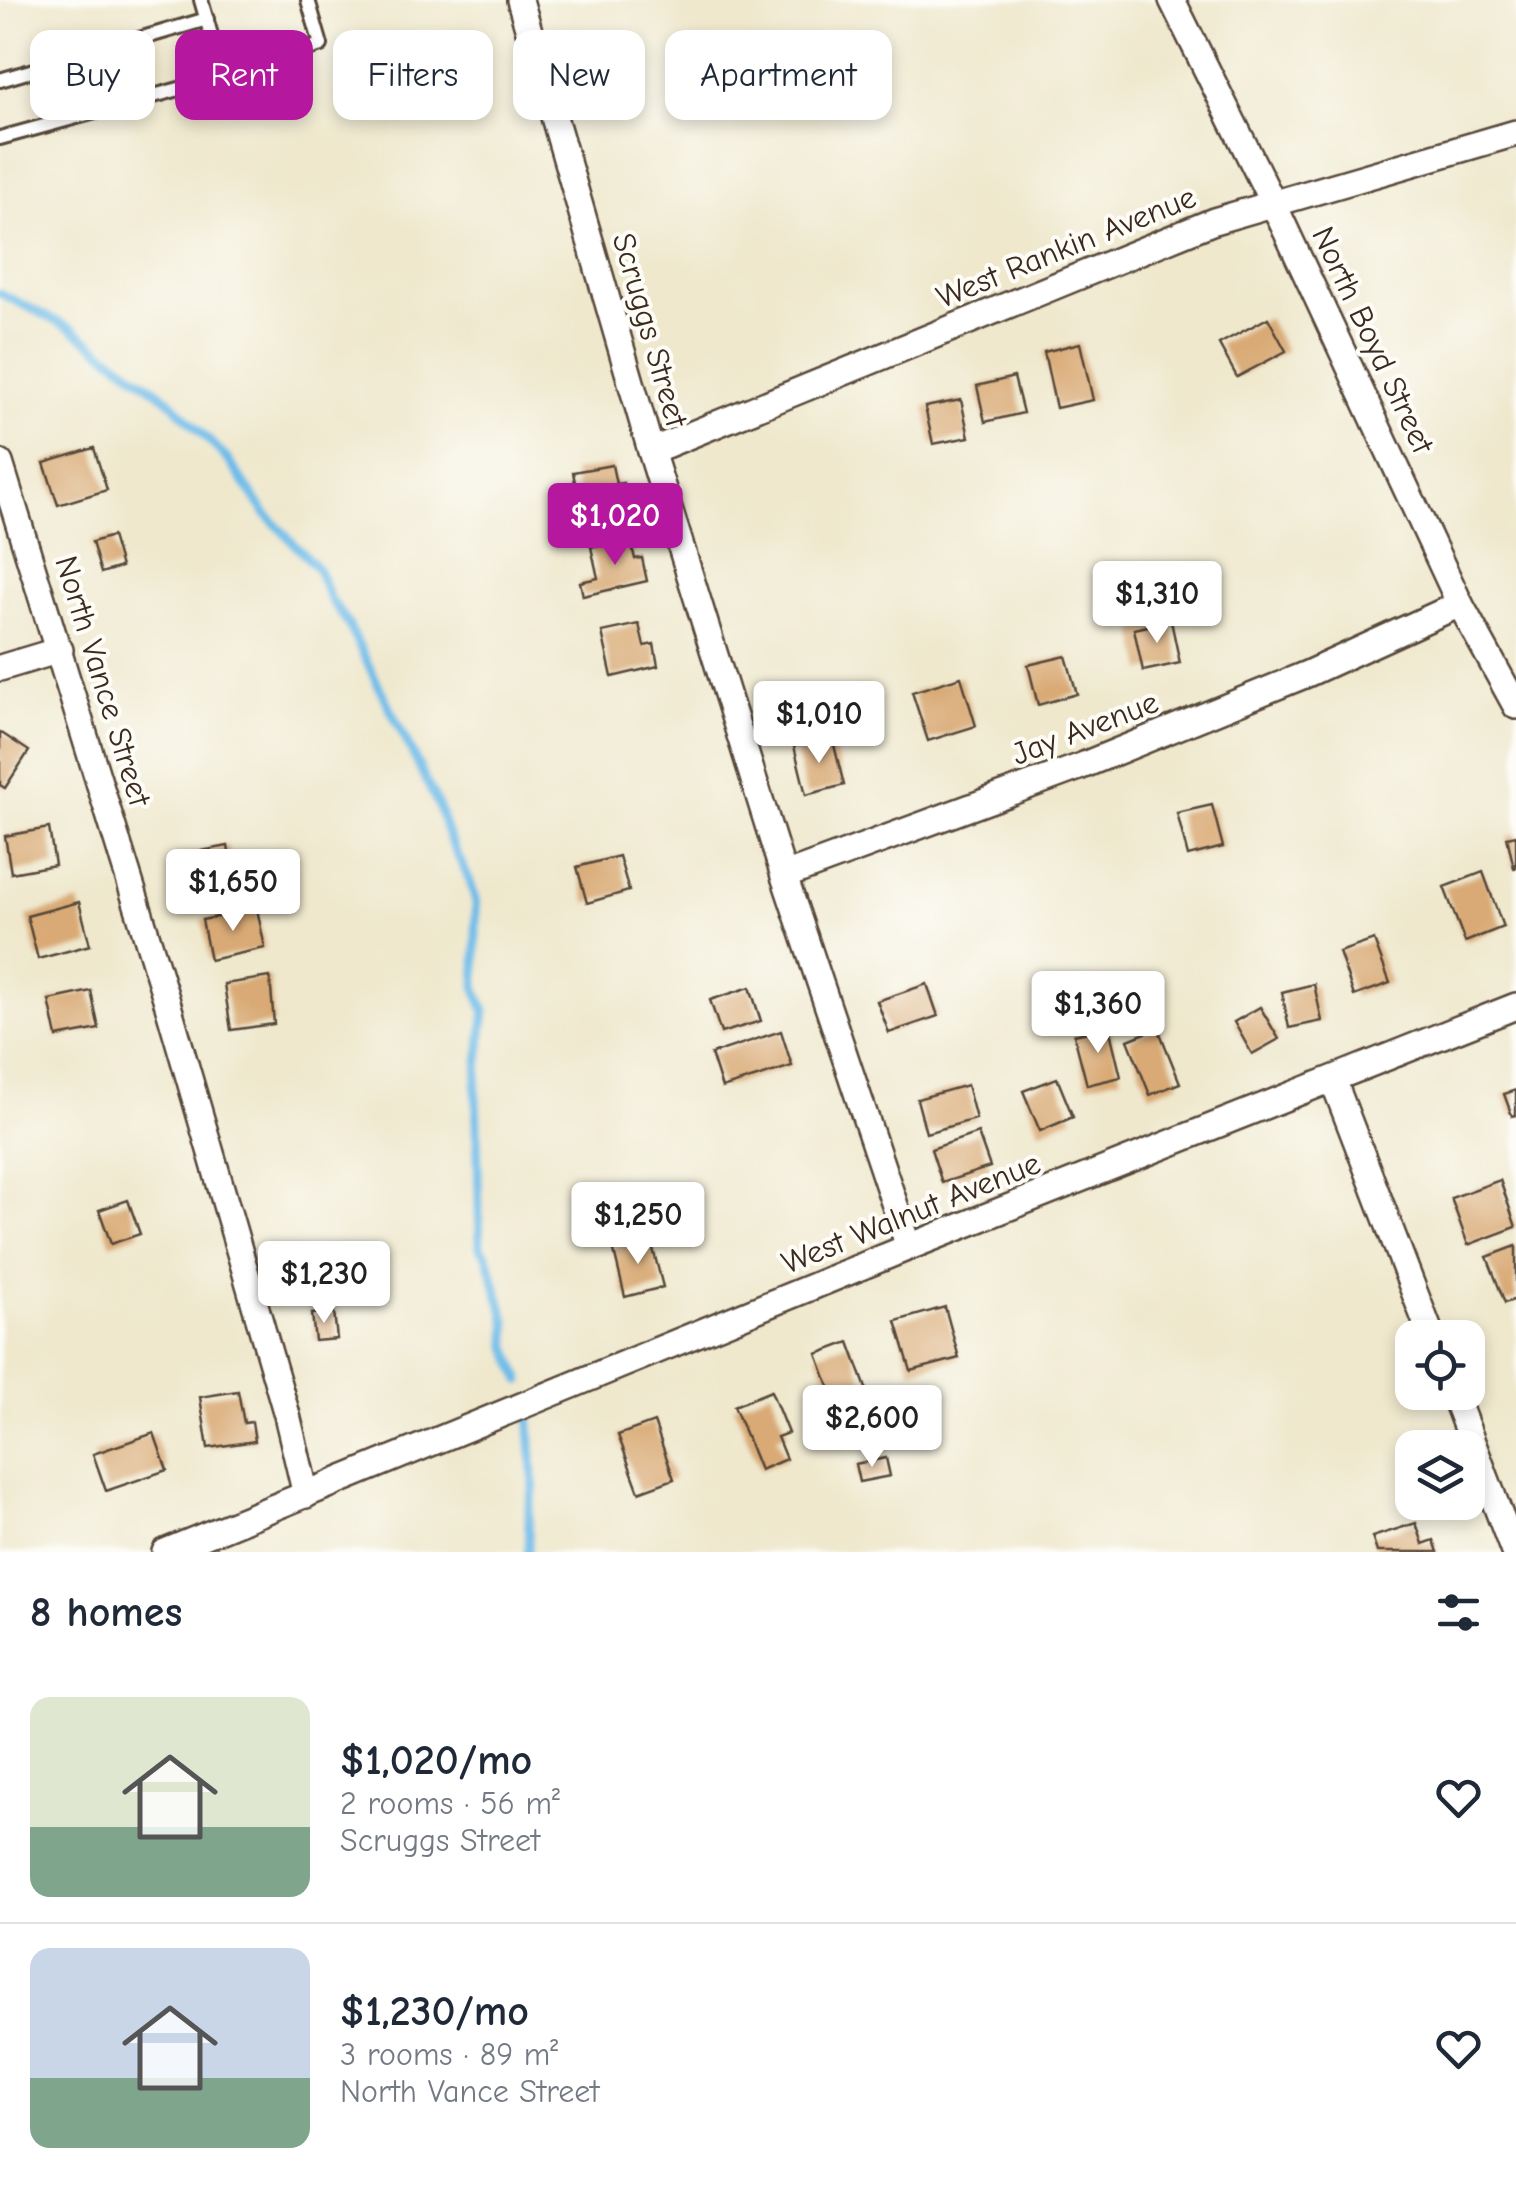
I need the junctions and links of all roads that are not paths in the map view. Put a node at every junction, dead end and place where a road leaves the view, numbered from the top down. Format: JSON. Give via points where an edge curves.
{"nodes":[{"id":1,"x":201,"y":0,"type":"edge"},
{"id":2,"x":308,"y":0,"type":"edge"},
{"id":3,"x":520,"y":0,"type":"edge"},
{"id":4,"x":1172,"y":0,"type":"edge"},
{"id":5,"x":207,"y":18,"type":"junction"},
{"id":6,"x":210,"y":30,"type":"edge"},
{"id":7,"x":313,"y":47,"type":"edge"},
{"id":8,"x":0,"y":80,"type":"edge"},
{"id":9,"x":175,"y":89,"type":"edge"},
{"id":10,"x":1516,"y":133,"type":"edge"},
{"id":11,"x":0,"y":138,"type":"edge"},
{"id":12,"x":1274,"y":205,"type":"junction"},
{"id":13,"x":651,"y":451,"type":"junction"},
{"id":14,"x":0,"y":463,"type":"edge"},
{"id":15,"x":1460,"y":604,"type":"junction"},
{"id":16,"x":60,"y":650,"type":"junction"},
{"id":17,"x":0,"y":668,"type":"edge"},
{"id":18,"x":1516,"y":706,"type":"edge"},
{"id":19,"x":784,"y":876,"type":"junction"},
{"id":20,"x":1516,"y":1006,"type":"edge"},
{"id":21,"x":1333,"y":1080,"type":"junction"},
{"id":22,"x":910,"y":1247,"type":"junction"},
{"id":23,"x":1425,"y":1320,"type":"edge"},
{"id":24,"x":1460,"y":1410,"type":"edge"},
{"id":25,"x":306,"y":1495,"type":"junction"},
{"id":26,"x":165,"y":1552,"type":"edge"},
{"id":27,"x":1514,"y":1552,"type":"edge"}],
"edges":[{"from":1,"to":5,"type":"lane"},
{"from":2,"to":7,"type":"lane","via":[[321,44]]},
{"from":3,"to":13,"type":"street","name":"Scruggs Street"},
{"from":4,"to":12,"type":"street","name":"North Boyd Street"},
{"from":5,"to":6,"type":"lane"},
{"from":5,"to":8,"type":"lane"},
{"from":9,"to":11,"type":"lane"},
{"from":10,"to":12,"type":"street","name":"West Rankin Avenue"},
{"from":12,"to":13,"type":"street","name":"West Rankin Avenue","via":[[1214,221]]},
{"from":12,"to":15,"type":"street","name":"North Boyd Street"},
{"from":13,"to":19,"type":"street","name":"Scruggs Street"},
{"from":14,"to":16,"type":"street","name":"North Vance Street"},
{"from":15,"to":18,"type":"street","name":"North Boyd Street"},
{"from":15,"to":19,"type":"street","name":"Jay Avenue","via":[[1079,767]]},
{"from":16,"to":17,"type":"street"},
{"from":16,"to":25,"type":"street","name":"North Vance Street"},
{"from":19,"to":22,"type":"street","name":"Scruggs Street"},
{"from":20,"to":21,"type":"street","name":"West Walnut Avenue"},
{"from":21,"to":22,"type":"street","name":"West Walnut Avenue"},
{"from":21,"to":23,"type":"street"},
{"from":22,"to":25,"type":"street","name":"West Walnut Avenue"},
{"from":24,"to":27,"type":"street"},
{"from":25,"to":26,"type":"street","name":"West Walnut Avenue"}]}
